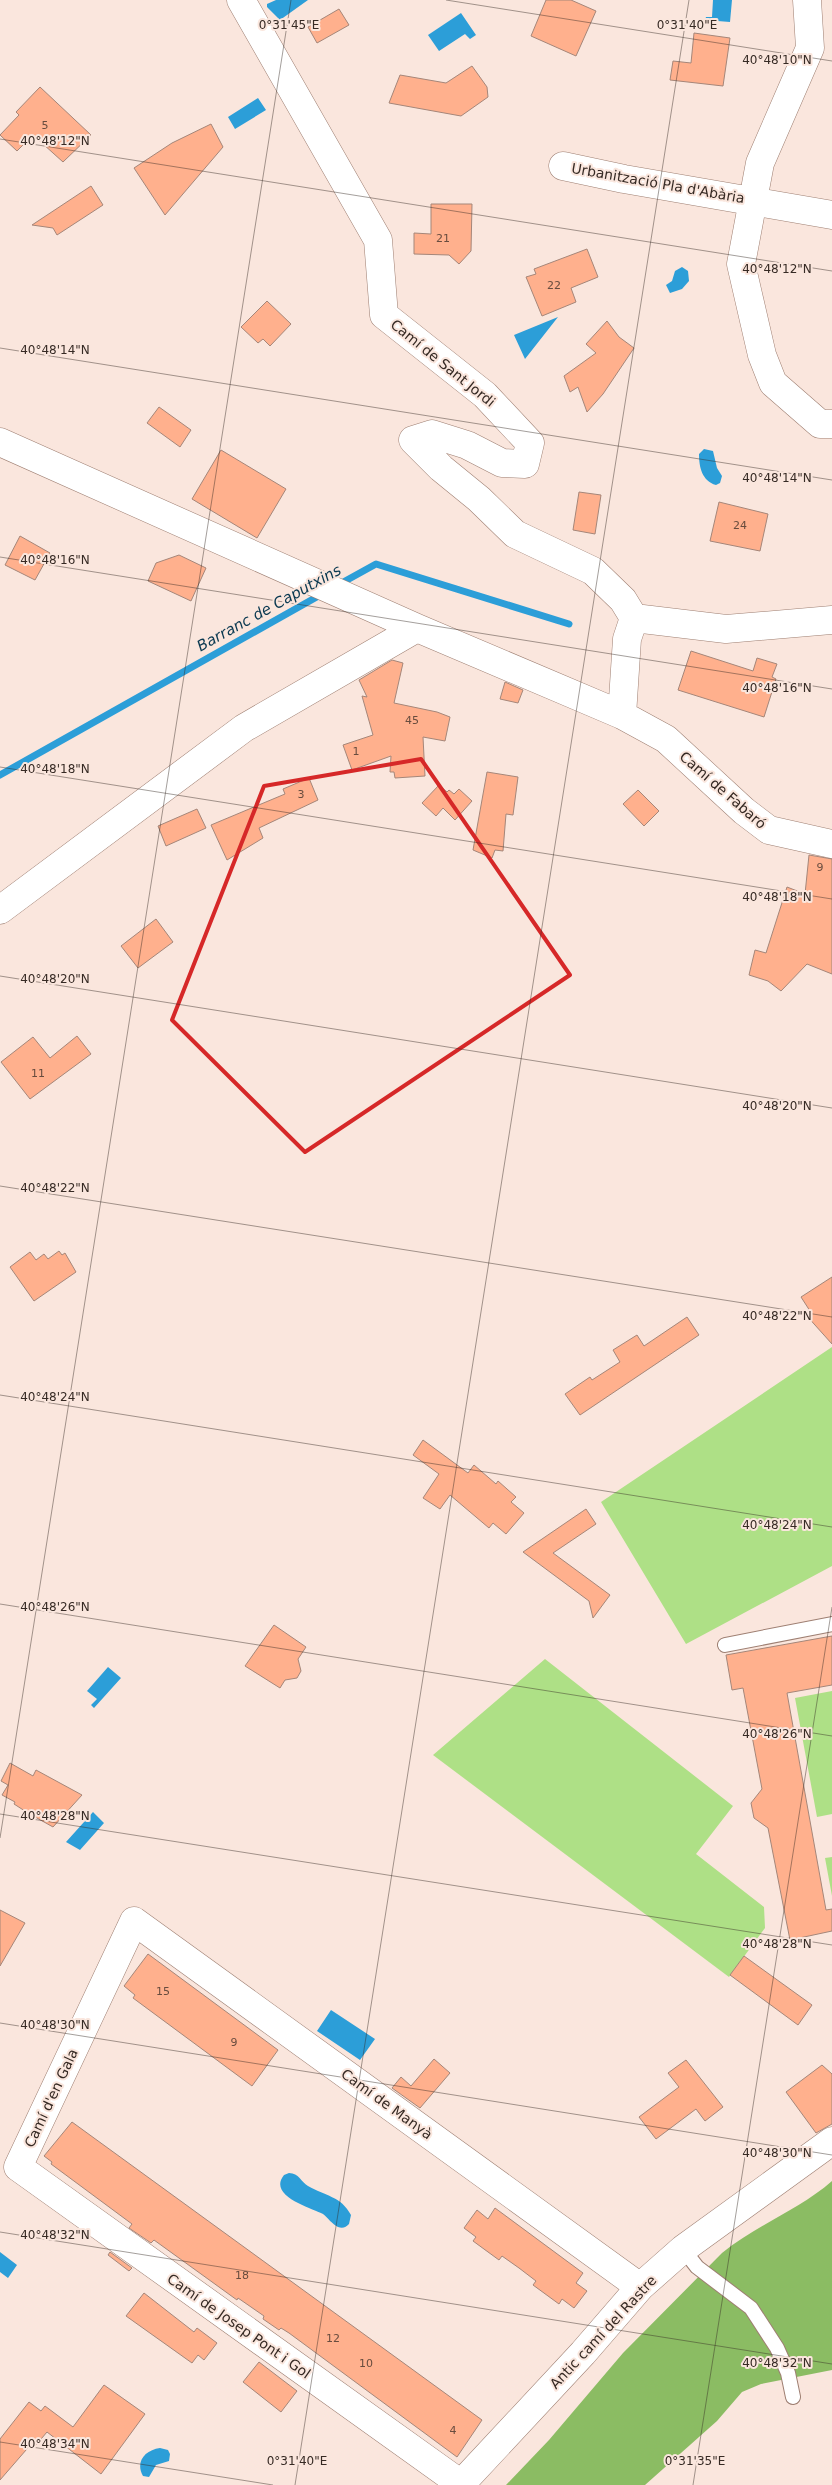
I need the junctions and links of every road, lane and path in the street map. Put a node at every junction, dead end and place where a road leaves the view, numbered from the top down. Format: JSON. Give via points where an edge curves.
{"nodes":[{"id":1,"x":241,"y":0,"type":"edge"},
{"id":2,"x":807,"y":0,"type":"edge"},
{"id":3,"x":563,"y":166,"type":"dead end"},
{"id":4,"x":753,"y":200,"type":"junction"},
{"id":5,"x":832,"y":215,"type":"edge"},
{"id":6,"x":832,"y":424,"type":"edge"},
{"id":7,"x":0,"y":442,"type":"edge"},
{"id":8,"x":634,"y":618,"type":"junction"},
{"id":9,"x":832,"y":620,"type":"edge"},
{"id":10,"x":417,"y":628,"type":"junction"},
{"id":11,"x":622,"y":715,"type":"junction"},
{"id":12,"x":832,"y":844,"type":"edge"},
{"id":13,"x":0,"y":910,"type":"edge"},
{"id":14,"x":832,"y":1624,"type":"edge"},
{"id":15,"x":725,"y":1645,"type":"dead end"},
{"id":16,"x":134,"y":1921,"type":"joint"},
{"id":17,"x":832,"y":2141,"type":"edge"},
{"id":18,"x":18,"y":2167,"type":"joint"},
{"id":19,"x":683,"y":2249,"type":"junction"},
{"id":20,"x":640,"y":2287,"type":"junction"},
{"id":21,"x":792,"y":2397,"type":"dead end"},
{"id":22,"x":461,"y":2485,"type":"edge"}],
"edges":[{"from":1,"to":8,"type":"street","name":"Camí de Sant Jordi","via":[[378,240],[384,316],[485,395],[530,443],[525,464],[502,463],[467,445],[432,434],[413,440],[515,534],[593,571],[623,600]]},
{"from":2,"to":4,"type":"street","name":"Urbanització Pla d'Abària","via":[[810,48],[760,163]]},
{"from":3,"to":4,"type":"street","name":"Urbanització Pla d'Abària"},
{"from":4,"to":5,"type":"street","name":"Urbanització Pla d'Abària"},
{"from":4,"to":6,"type":"street","name":"Urbanització Pla d'Abària","via":[[741,264],[762,355],[773,383],[820,424]]},
{"from":7,"to":10,"type":"street","name":"Camí de Fabaró"},
{"from":8,"to":9,"type":"street","via":[[726,629]]},
{"from":8,"to":11,"type":"street","via":[[627,639]]},
{"from":10,"to":11,"type":"street","name":"Camí de Fabaró"},
{"from":10,"to":13,"type":"street","via":[[244,728]]},
{"from":11,"to":12,"type":"street","name":"Camí de Fabaró","via":[[666,739],[744,812],[769,830]]},
{"from":14,"to":15,"type":"lane"},
{"from":16,"to":18,"type":"street","name":"Camí d'en Gala"},
{"from":16,"to":20,"type":"street","name":"Camí de Manyà"},
{"from":17,"to":19,"type":"street","name":"Antic camí del Rastre"},
{"from":18,"to":22,"type":"street","name":"Camí de Josep Pont i Gol"},
{"from":19,"to":20,"type":"street","name":"Antic camí del Rastre"},
{"from":19,"to":21,"type":"lane","via":[[696,2267],[751,2308],[777,2348],[788,2373]]},
{"from":20,"to":22,"type":"street","name":"Antic camí del Rastre"}]}
